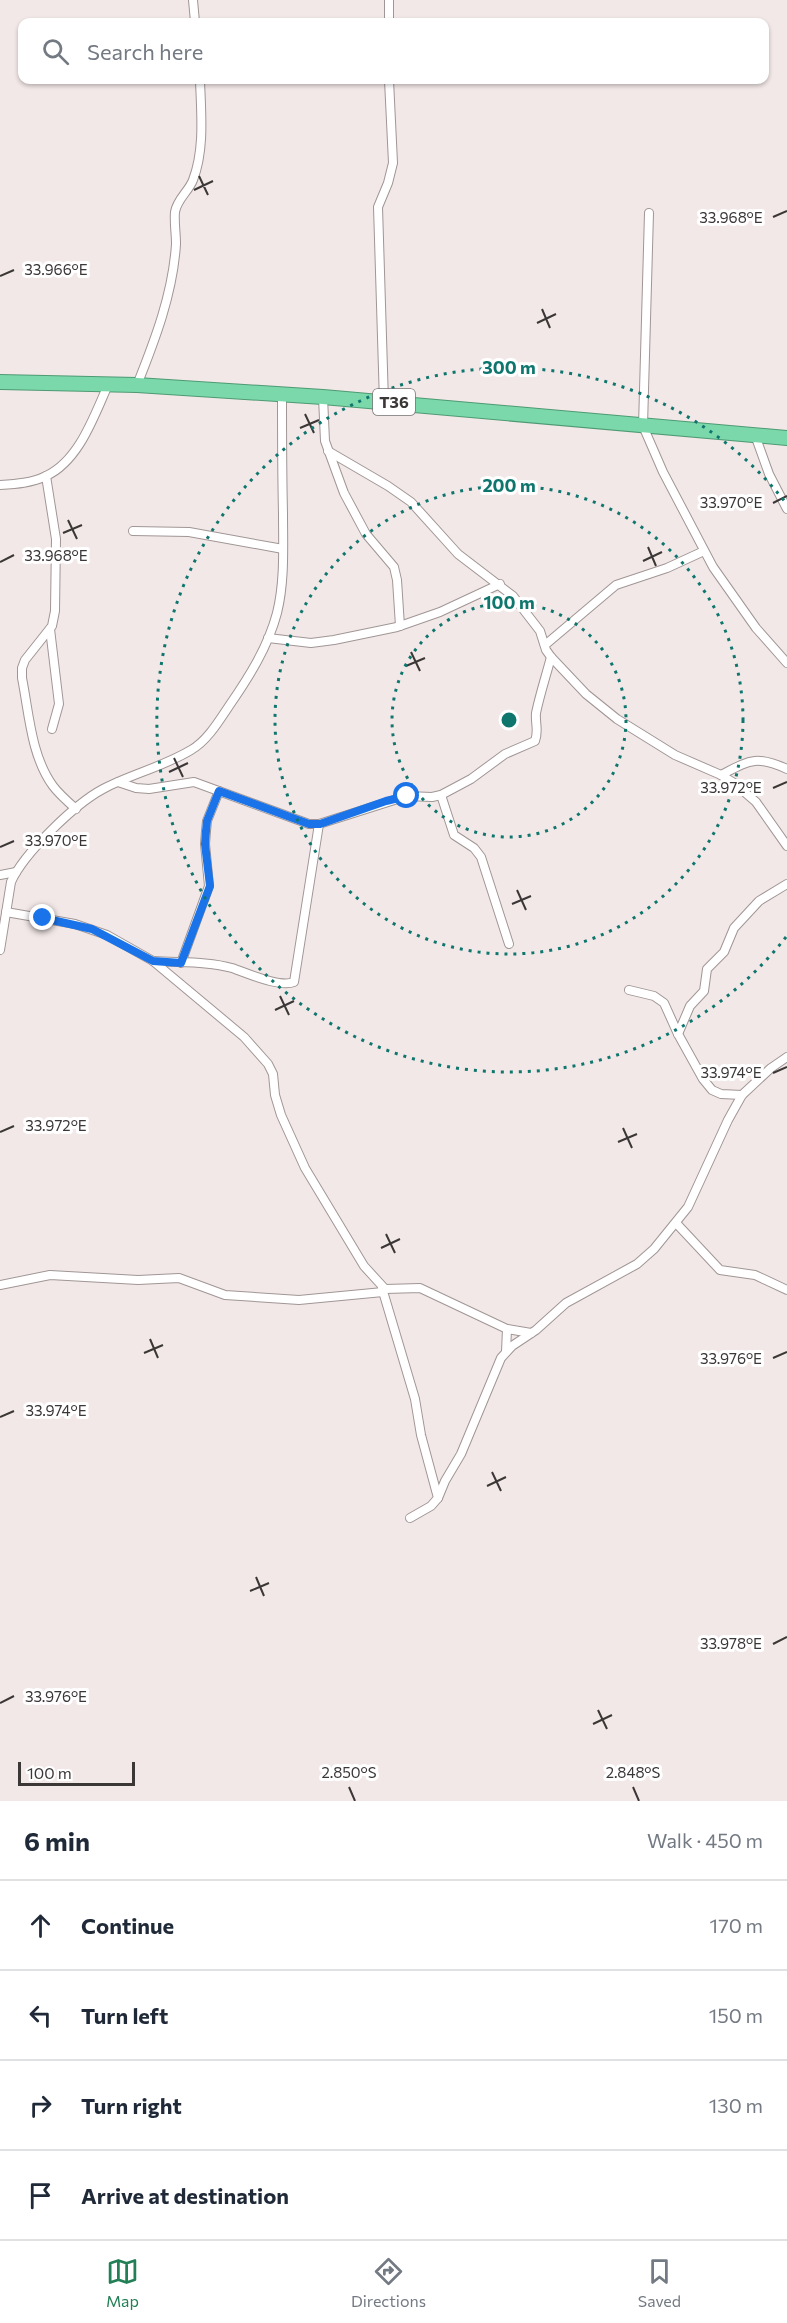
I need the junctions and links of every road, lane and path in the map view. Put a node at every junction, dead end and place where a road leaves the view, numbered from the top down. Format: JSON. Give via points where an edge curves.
{"nodes":[{"id":1,"x":194,"y":0,"type":"edge"},
{"id":2,"x":389,"y":0,"type":"edge"},
{"id":3,"x":195,"y":18,"type":"edge"},
{"id":4,"x":389,"y":18,"type":"edge"},
{"id":5,"x":200,"y":84,"type":"edge"},
{"id":6,"x":389,"y":84,"type":"edge"},
{"id":7,"x":649,"y":213,"type":"dead end"},
{"id":8,"x":0,"y":382,"type":"edge"},
{"id":9,"x":108,"y":385,"type":"junction"},
{"id":10,"x":137,"y":385,"type":"junction"},
{"id":11,"x":282,"y":394,"type":"junction"},
{"id":12,"x":323,"y":397,"type":"junction"},
{"id":13,"x":384,"y":402,"type":"junction"},
{"id":14,"x":643,"y":426,"type":"junction"},
{"id":15,"x":755,"y":435,"type":"junction"},
{"id":16,"x":787,"y":438,"type":"edge"},
{"id":17,"x":328,"y":451,"type":"junction"},
{"id":18,"x":46,"y":476,"type":"junction"},
{"id":19,"x":0,"y":485,"type":"edge"},
{"id":20,"x":787,"y":509,"type":"edge"},
{"id":21,"x":133,"y":531,"type":"dead end"},
{"id":22,"x":283,"y":549,"type":"junction"},
{"id":23,"x":704,"y":551,"type":"junction"},
{"id":24,"x":500,"y":584,"type":"junction"},
{"id":25,"x":400,"y":626,"type":"junction"},
{"id":26,"x":50,"y":629,"type":"junction"},
{"id":27,"x":268,"y":638,"type":"junction"},
{"id":28,"x":544,"y":645,"type":"junction"},
{"id":29,"x":551,"y":657,"type":"junction"},
{"id":30,"x":787,"y":663,"type":"edge"},
{"id":31,"x":52,"y":729,"type":"dead end"},
{"id":32,"x":787,"y":769,"type":"edge"},
{"id":33,"x":722,"y":775,"type":"junction"},
{"id":34,"x":118,"y":782,"type":"junction"},
{"id":35,"x":219,"y":791,"type":"junction"},
{"id":36,"x":441,"y":795,"type":"junction"},
{"id":37,"x":76,"y":809,"type":"junction"},
{"id":38,"x":320,"y":824,"type":"junction"},
{"id":39,"x":787,"y":846,"type":"edge"},
{"id":40,"x":16,"y":872,"type":"junction"},
{"id":41,"x":0,"y":875,"type":"edge"},
{"id":42,"x":787,"y":884,"type":"edge"},
{"id":43,"x":6,"y":912,"type":"junction"},
{"id":44,"x":2,"y":926,"type":"edge"},
{"id":45,"x":509,"y":944,"type":"dead end"},
{"id":46,"x":0,"y":950,"type":"edge"},
{"id":47,"x":153,"y":961,"type":"junction"},
{"id":48,"x":181,"y":963,"type":"junction"},
{"id":49,"x":628,"y":990,"type":"dead end"},
{"id":50,"x":678,"y":1034,"type":"junction"},
{"id":51,"x":787,"y":1057,"type":"edge"},
{"id":52,"x":742,"y":1095,"type":"junction"},
{"id":53,"x":676,"y":1223,"type":"junction"},
{"id":54,"x":0,"y":1285,"type":"edge"},
{"id":55,"x":383,"y":1290,"type":"junction"},
{"id":56,"x":787,"y":1290,"type":"edge"},
{"id":57,"x":507,"y":1329,"type":"junction"},
{"id":58,"x":531,"y":1333,"type":"junction"},
{"id":59,"x":506,"y":1352,"type":"junction"},
{"id":60,"x":438,"y":1498,"type":"junction"},
{"id":61,"x":410,"y":1518,"type":"dead end"}],
"edges":[{"from":1,"to":3,"type":"street"},
{"from":2,"to":4,"type":"street"},
{"from":5,"to":10,"type":"street","via":[[201,142],[197,168],[175,211],[176,244],[168,295]]},
{"from":6,"to":13,"type":"street","via":[[393,163],[378,207]]},
{"from":7,"to":14,"type":"street"},
{"from":8,"to":9,"type":"highway","number":"T36"},
{"from":9,"to":10,"type":"highway","number":"T36"},
{"from":9,"to":18,"type":"street","via":[[72,455]]},
{"from":10,"to":11,"type":"highway","number":"T36"},
{"from":11,"to":12,"type":"highway","number":"T36"},
{"from":11,"to":22,"type":"street"},
{"from":12,"to":13,"type":"highway","number":"T36"},
{"from":12,"to":17,"type":"street"},
{"from":13,"to":14,"type":"highway","number":"T36"},
{"from":14,"to":15,"type":"highway","number":"T36"},
{"from":14,"to":23,"type":"street"},
{"from":15,"to":16,"type":"highway","number":"T36"},
{"from":15,"to":20,"type":"street"},
{"from":17,"to":24,"type":"street","via":[[411,502],[458,554]]},
{"from":17,"to":25,"type":"street","via":[[362,527],[394,567]]},
{"from":18,"to":19,"type":"street"},
{"from":18,"to":26,"type":"street","via":[[56,539],[55,611]]},
{"from":21,"to":22,"type":"street","via":[[189,532]]},
{"from":22,"to":27,"type":"street","via":[[277,611]]},
{"from":23,"to":28,"type":"street","via":[[616,585]]},
{"from":23,"to":30,"type":"street","via":[[756,628]]},
{"from":24,"to":25,"type":"street"},
{"from":24,"to":28,"type":"street","via":[[538,626]]},
{"from":25,"to":27,"type":"street","via":[[311,643]]},
{"from":26,"to":31,"type":"street","via":[[59,704]]},
{"from":26,"to":37,"type":"street","via":[[25,660],[22,678],[45,771],[54,787]]},
{"from":27,"to":34,"type":"street","via":[[241,690],[214,729],[193,749]]},
{"from":28,"to":29,"type":"street"},
{"from":29,"to":33,"type":"street","via":[[586,694],[617,719],[675,755]]},
{"from":29,"to":36,"type":"street","via":[[538,706],[535,741],[505,754]]},
{"from":32,"to":33,"type":"street","via":[[758,759]]},
{"from":33,"to":39,"type":"street","via":[[756,802]]},
{"from":34,"to":35,"type":"street","via":[[149,789],[194,782]]},
{"from":34,"to":37,"type":"street"},
{"from":35,"to":38,"type":"street","via":[[309,824]]},
{"from":35,"to":48,"type":"street","via":[[206,831],[210,886]]},
{"from":36,"to":38,"type":"street","via":[[386,801]]},
{"from":36,"to":45,"type":"street","via":[[454,835],[481,857]]},
{"from":37,"to":40,"type":"street"},
{"from":38,"to":48,"type":"street","via":[[294,982],[276,982],[221,966]]},
{"from":40,"to":41,"type":"street"},
{"from":40,"to":43,"type":"street"},
{"from":42,"to":50,"type":"street","via":[[759,901],[734,928],[724,952],[707,969],[704,991],[690,1006]]},
{"from":43,"to":44,"type":"street"},
{"from":43,"to":47,"type":"street","via":[[92,929]]},
{"from":44,"to":46,"type":"street"},
{"from":47,"to":48,"type":"street"},
{"from":47,"to":55,"type":"street","via":[[263,1056],[273,1074],[281,1115],[305,1168],[364,1266]]},
{"from":49,"to":50,"type":"street","via":[[660,999]]},
{"from":50,"to":52,"type":"street","via":[[712,1090]]},
{"from":51,"to":52,"type":"street"},
{"from":52,"to":53,"type":"street","via":[[688,1207]]},
{"from":53,"to":56,"type":"street","via":[[720,1270],[755,1275]]},
{"from":53,"to":58,"type":"street","via":[[637,1264],[580,1293]]},
{"from":54,"to":55,"type":"street","via":[[50,1275],[179,1278],[220,1294],[271,1299],[324,1299]]},
{"from":55,"to":57,"type":"street","via":[[420,1288]]},
{"from":55,"to":60,"type":"street","via":[[415,1399]]},
{"from":57,"to":58,"type":"street"},
{"from":57,"to":59,"type":"street"},
{"from":58,"to":59,"type":"street"},
{"from":59,"to":60,"type":"street"},
{"from":60,"to":61,"type":"street"}]}
